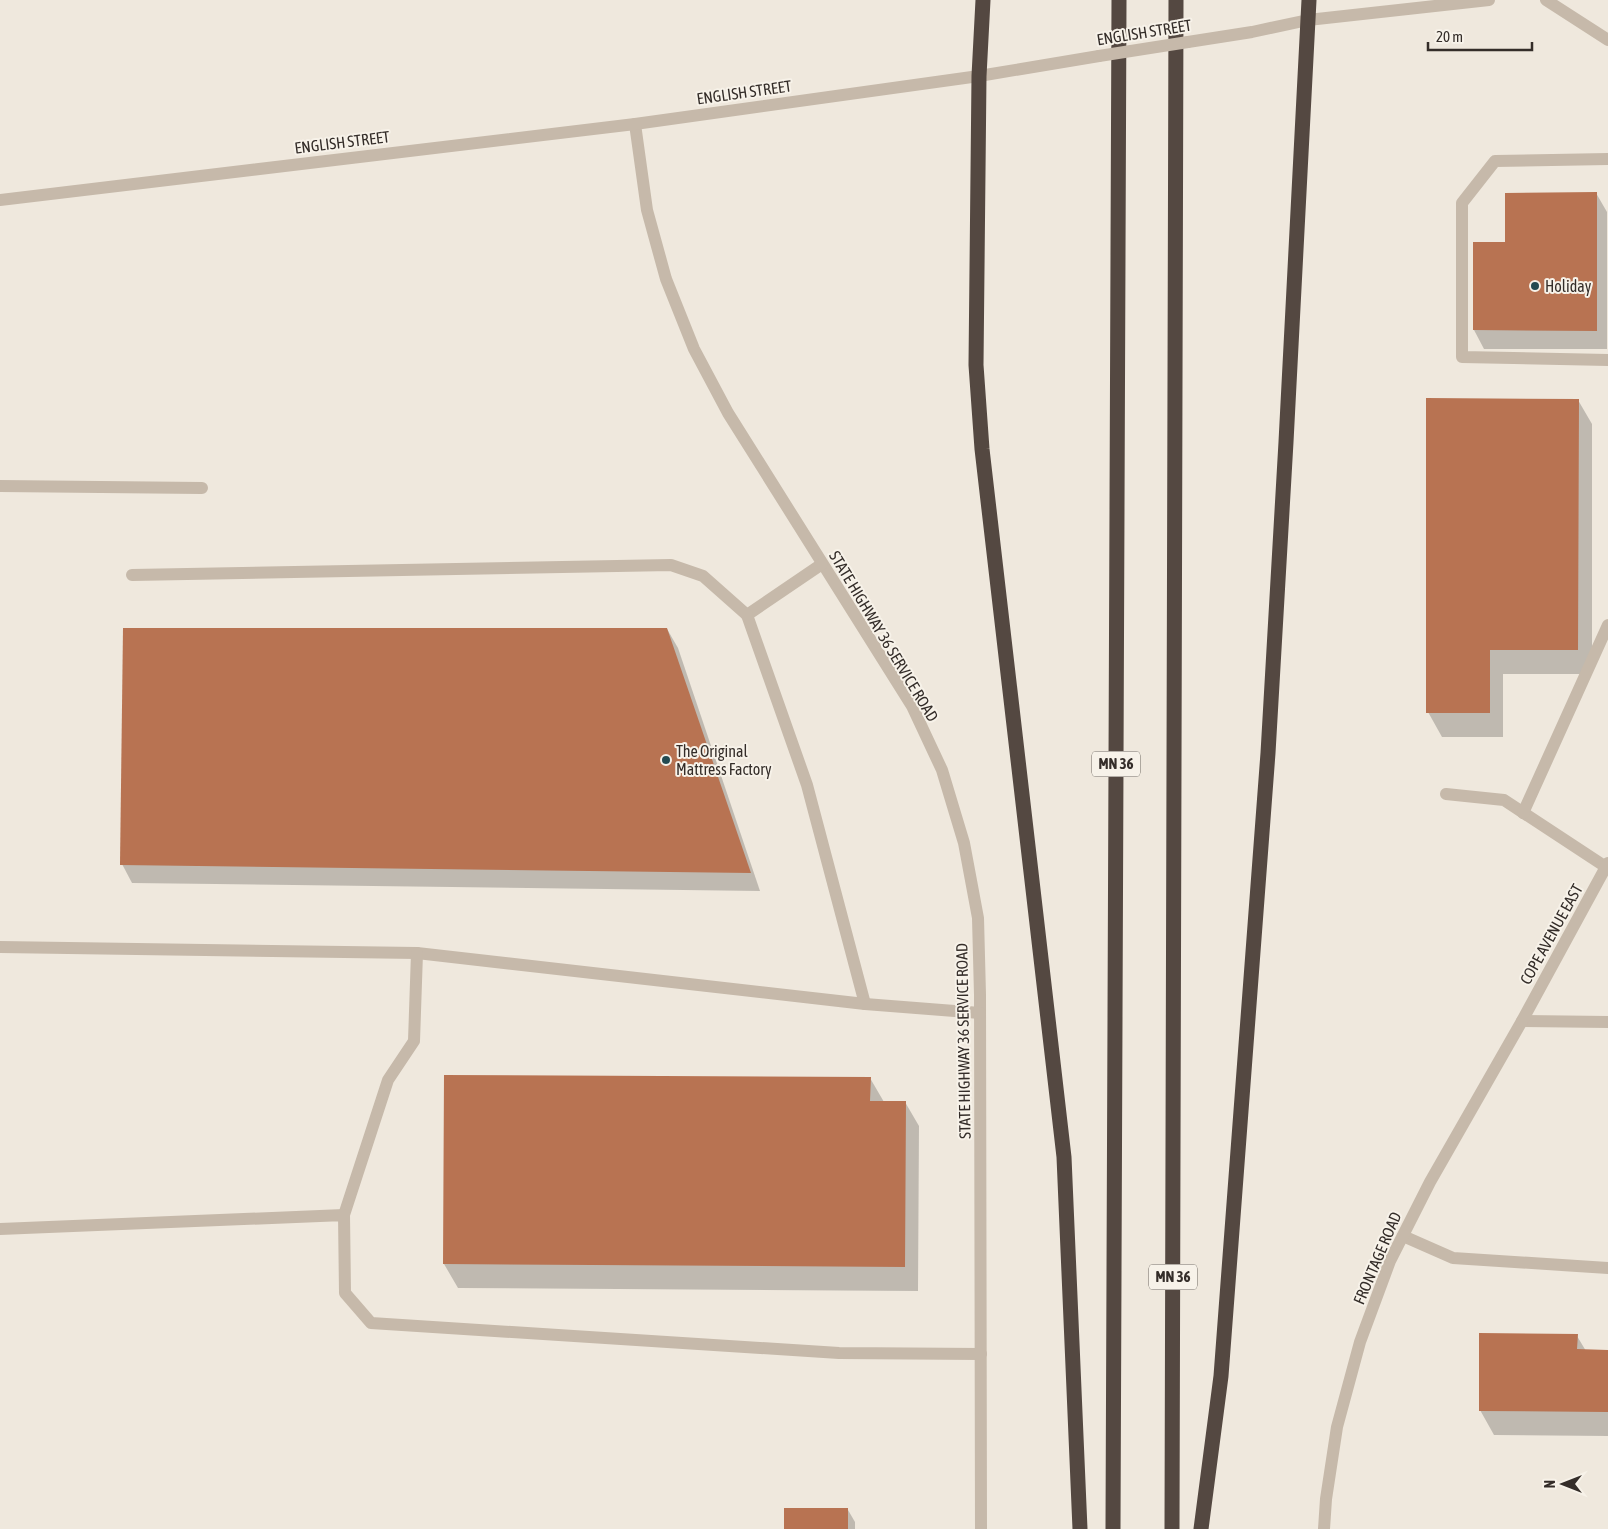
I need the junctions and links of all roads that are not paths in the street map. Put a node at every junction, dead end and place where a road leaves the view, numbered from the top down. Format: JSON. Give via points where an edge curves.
{"nodes":[{"id":1,"x":983,"y":0,"type":"edge"},
{"id":2,"x":1119,"y":0,"type":"edge"},
{"id":3,"x":1176,"y":0,"type":"edge"},
{"id":4,"x":1309,"y":0,"type":"edge"},
{"id":5,"x":1489,"y":0,"type":"edge"},
{"id":6,"x":1546,"y":0,"type":"edge"},
{"id":7,"x":1308,"y":20,"type":"junction"},
{"id":8,"x":1608,"y":40,"type":"edge"},
{"id":9,"x":979,"y":76,"type":"junction"},
{"id":10,"x":635,"y":124,"type":"junction"},
{"id":11,"x":1608,"y":158,"type":"edge"},
{"id":12,"x":0,"y":200,"type":"edge"},
{"id":13,"x":1608,"y":360,"type":"edge"},
{"id":14,"x":0,"y":486,"type":"edge"},
{"id":15,"x":202,"y":488,"type":"dead end"},
{"id":16,"x":822,"y":564,"type":"junction"},
{"id":17,"x":132,"y":575,"type":"dead end"},
{"id":18,"x":747,"y":615,"type":"junction"},
{"id":19,"x":1608,"y":625,"type":"edge"},
{"id":20,"x":1446,"y":794,"type":"dead end"},
{"id":21,"x":1523,"y":812,"type":"junction"},
{"id":22,"x":1607,"y":865,"type":"edge"},
{"id":23,"x":0,"y":947,"type":"edge"},
{"id":24,"x":417,"y":953,"type":"junction"},
{"id":25,"x":865,"y":1004,"type":"junction"},
{"id":26,"x":980,"y":1013,"type":"junction"},
{"id":27,"x":1522,"y":1021,"type":"junction"},
{"id":28,"x":1608,"y":1022,"type":"edge"},
{"id":29,"x":344,"y":1215,"type":"junction"},
{"id":30,"x":0,"y":1229,"type":"edge"},
{"id":31,"x":1403,"y":1236,"type":"junction"},
{"id":32,"x":1608,"y":1268,"type":"edge"},
{"id":33,"x":981,"y":1354,"type":"junction"},
{"id":34,"x":981,"y":1529,"type":"edge"},
{"id":35,"x":1080,"y":1529,"type":"edge"},
{"id":36,"x":1113,"y":1529,"type":"edge"},
{"id":37,"x":1172,"y":1529,"type":"edge"},
{"id":38,"x":1201,"y":1529,"type":"edge"},
{"id":39,"x":1324,"y":1529,"type":"edge"}],
"edges":[{"from":1,"to":9,"type":"highway"},
{"from":2,"to":36,"type":"highway","number":"MN 36"},
{"from":3,"to":37,"type":"highway","number":"MN 36"},
{"from":4,"to":7,"type":"highway"},
{"from":5,"to":7,"type":"street","name":"ENGLISH STREET"},
{"from":6,"to":8,"type":"street"},
{"from":7,"to":9,"type":"street","name":"ENGLISH STREET","bridge":true},
{"from":7,"to":38,"type":"highway","via":[[1267,763],[1221,1376]]},
{"from":9,"to":10,"type":"street","name":"ENGLISH STREET"},
{"from":9,"to":35,"type":"highway","via":[[976,365],[982,449],[1064,1157]]},
{"from":10,"to":12,"type":"street","name":"ENGLISH STREET"},
{"from":10,"to":16,"type":"street","name":"STATE HIGHWAY 36 SERVICE ROAD","via":[[647,210],[666,279],[694,349],[728,412]]},
{"from":11,"to":13,"type":"street","via":[[1495,161],[1462,203],[1462,357]]},
{"from":14,"to":15,"type":"street"},
{"from":16,"to":18,"type":"street"},
{"from":16,"to":26,"type":"street","name":"STATE HIGHWAY 36 SERVICE ROAD","via":[[912,706],[942,770],[964,843],[978,918]]},
{"from":17,"to":18,"type":"street","via":[[671,565],[703,576]]},
{"from":18,"to":25,"type":"street","via":[[807,785]]},
{"from":19,"to":21,"type":"street"},
{"from":20,"to":21,"type":"street","via":[[1504,800]]},
{"from":21,"to":22,"type":"street"},
{"from":22,"to":27,"type":"street","name":"COPE AVENUE EAST"},
{"from":23,"to":24,"type":"street"},
{"from":24,"to":25,"type":"street"},
{"from":24,"to":29,"type":"street","via":[[414,1042],[388,1080]]},
{"from":25,"to":26,"type":"street"},
{"from":26,"to":33,"type":"street","name":"STATE HIGHWAY 36 SERVICE ROAD"},
{"from":27,"to":28,"type":"street"},
{"from":27,"to":31,"type":"street","name":"FRONTAGE ROAD","via":[[1430,1182]]},
{"from":29,"to":30,"type":"street"},
{"from":29,"to":33,"type":"street","via":[[345,1293],[371,1323],[839,1353]]},
{"from":31,"to":32,"type":"street","via":[[1454,1258]]},
{"from":31,"to":39,"type":"street","name":"FRONTAGE ROAD","via":[[1390,1260],[1360,1342],[1337,1427]]},
{"from":33,"to":34,"type":"street","name":"STATE HIGHWAY 36 SERVICE ROAD"}]}
